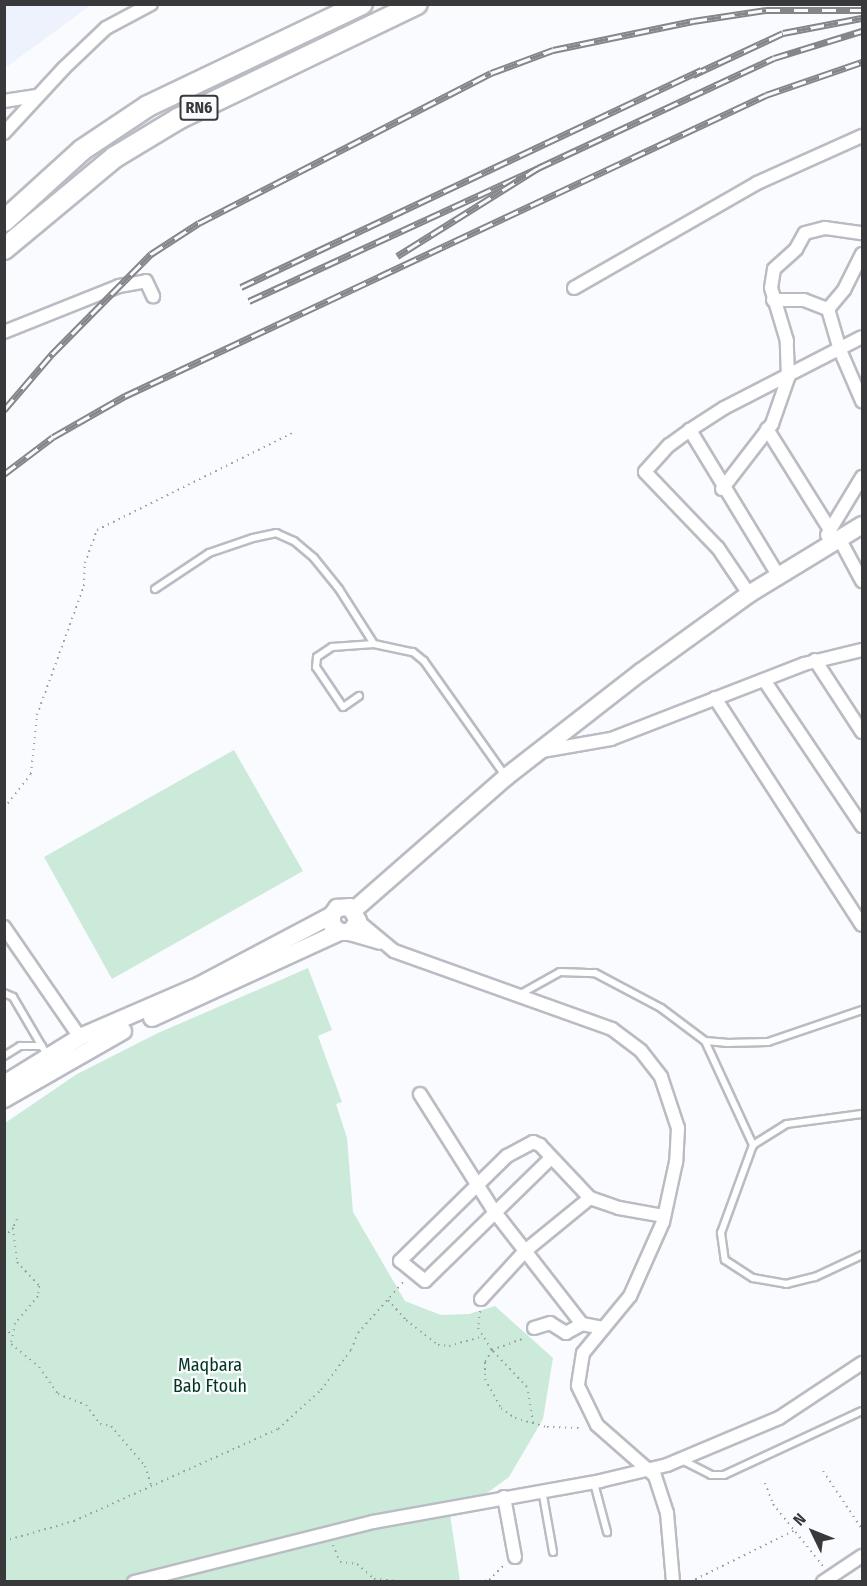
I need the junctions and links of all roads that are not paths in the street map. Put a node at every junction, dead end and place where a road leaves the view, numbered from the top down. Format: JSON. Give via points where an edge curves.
{"nodes":[{"id":1,"x":151,"y":4,"type":"edge"},
{"id":2,"x":362,"y":4,"type":"edge"},
{"id":3,"x":417,"y":4,"type":"edge"},
{"id":4,"x":37,"y":96,"type":"junction"},
{"id":5,"x":4,"y":101,"type":"edge"},
{"id":6,"x":4,"y":133,"type":"edge"},
{"id":7,"x":862,"y":136,"type":"edge"},
{"id":8,"x":4,"y":221,"type":"edge"},
{"id":9,"x":862,"y":233,"type":"edge"},
{"id":10,"x":4,"y":249,"type":"edge"},
{"id":11,"x":862,"y":254,"type":"edge"},
{"id":12,"x":574,"y":288,"type":"dead end"},
{"id":13,"x":153,"y":296,"type":"dead end"},
{"id":14,"x":773,"y":300,"type":"junction"},
{"id":15,"x":828,"y":309,"type":"junction"},
{"id":16,"x":4,"y":332,"type":"edge"},
{"id":17,"x":862,"y":337,"type":"edge"},
{"id":18,"x":840,"y":350,"type":"junction"},
{"id":19,"x":788,"y":378,"type":"junction"},
{"id":20,"x":862,"y":401,"type":"edge"},
{"id":21,"x":767,"y":429,"type":"junction"},
{"id":22,"x":690,"y":430,"type":"junction"},
{"id":23,"x":862,"y":477,"type":"edge"},
{"id":24,"x":722,"y":489,"type":"junction"},
{"id":25,"x":862,"y":525,"type":"edge"},
{"id":26,"x":835,"y":534,"type":"junction"},
{"id":27,"x":778,"y":575,"type":"junction"},
{"id":28,"x":862,"y":581,"type":"edge"},
{"id":29,"x":155,"y":589,"type":"dead end"},
{"id":30,"x":749,"y":594,"type":"junction"},
{"id":31,"x":374,"y":644,"type":"junction"},
{"id":32,"x":862,"y":650,"type":"edge"},
{"id":33,"x":815,"y":660,"type":"junction"},
{"id":34,"x":764,"y":680,"type":"junction"},
{"id":35,"x":359,"y":696,"type":"dead end"},
{"id":36,"x":715,"y":698,"type":"junction"},
{"id":37,"x":862,"y":732,"type":"edge"},
{"id":38,"x":541,"y":751,"type":"junction"},
{"id":39,"x":506,"y":777,"type":"junction"},
{"id":40,"x":862,"y":826,"type":"edge"},
{"id":41,"x":332,"y":915,"type":"junction"},
{"id":42,"x":356,"y":915,"type":"junction"},
{"id":43,"x":862,"y":925,"type":"edge"},
{"id":44,"x":4,"y":927,"type":"edge"},
{"id":45,"x":343,"y":933,"type":"junction"},
{"id":46,"x":381,"y":943,"type":"junction"},
{"id":47,"x":4,"y":993,"type":"edge"},
{"id":48,"x":517,"y":996,"type":"junction"},
{"id":49,"x":862,"y":1010,"type":"edge"},
{"id":50,"x":81,"y":1038,"type":"junction"},
{"id":51,"x":705,"y":1041,"type":"junction"},
{"id":52,"x":4,"y":1056,"type":"edge"},
{"id":53,"x":48,"y":1056,"type":"junction"},
{"id":54,"x":4,"y":1084,"type":"edge"},
{"id":55,"x":420,"y":1094,"type":"dead end"},
{"id":56,"x":4,"y":1099,"type":"edge"},
{"id":57,"x":862,"y":1114,"type":"edge"},
{"id":58,"x":753,"y":1145,"type":"junction"},
{"id":59,"x":551,"y":1158,"type":"junction"},
{"id":60,"x":477,"y":1186,"type":"junction"},
{"id":61,"x":591,"y":1197,"type":"junction"},
{"id":62,"x":494,"y":1211,"type":"junction"},
{"id":63,"x":664,"y":1216,"type":"junction"},
{"id":64,"x":525,"y":1251,"type":"junction"},
{"id":65,"x":862,"y":1255,"type":"edge"},
{"id":66,"x":482,"y":1299,"type":"road end"},
{"id":67,"x":582,"y":1324,"type":"junction"},
{"id":68,"x":534,"y":1328,"type":"road end"},
{"id":69,"x":603,"y":1328,"type":"junction"},
{"id":70,"x":862,"y":1363,"type":"edge"},
{"id":71,"x":862,"y":1411,"type":"edge"},
{"id":72,"x":681,"y":1460,"type":"junction"},
{"id":73,"x":650,"y":1468,"type":"junction"},
{"id":74,"x":594,"y":1482,"type":"junction"},
{"id":75,"x":542,"y":1490,"type":"junction"},
{"id":76,"x":504,"y":1497,"type":"junction"},
{"id":77,"x":608,"y":1532,"type":"dead end"},
{"id":78,"x":553,"y":1552,"type":"dead end"},
{"id":79,"x":862,"y":1556,"type":"edge"},
{"id":80,"x":515,"y":1557,"type":"road end"},
{"id":81,"x":826,"y":1580,"type":"edge"},
{"id":82,"x":134,"y":1581,"type":"edge"},
{"id":83,"x":673,"y":1581,"type":"edge"}],
"edges":[{"from":1,"to":4,"type":"street","via":[[106,28]]},
{"from":2,"to":8,"type":"main road","number":"RN6","via":[[148,106],[82,150]]},
{"from":3,"to":10,"type":"main road","number":"RN6","via":[[178,119],[115,157]]},
{"from":4,"to":5,"type":"street"},
{"from":4,"to":6,"type":"street"},
{"from":7,"to":12,"type":"street","via":[[757,183]]},
{"from":9,"to":14,"type":"street","via":[[825,228],[805,233],[796,249],[774,269],[770,279]]},
{"from":11,"to":15,"type":"street","via":[[844,290]]},
{"from":13,"to":16,"type":"street","via":[[146,281],[118,285]]},
{"from":14,"to":15,"type":"street","via":[[804,300]]},
{"from":14,"to":19,"type":"street","via":[[787,341]]},
{"from":15,"to":18,"type":"street"},
{"from":17,"to":18,"type":"street"},
{"from":18,"to":19,"type":"street"},
{"from":18,"to":20,"type":"street"},
{"from":19,"to":21,"type":"street"},
{"from":19,"to":22,"type":"street","via":[[724,408]]},
{"from":21,"to":24,"type":"street"},
{"from":21,"to":26,"type":"street"},
{"from":22,"to":24,"type":"street"},
{"from":22,"to":30,"type":"street","via":[[669,445],[645,472],[718,548]]},
{"from":23,"to":26,"type":"street"},
{"from":24,"to":27,"type":"street"},
{"from":25,"to":26,"type":"street"},
{"from":26,"to":27,"type":"street","via":[[820,549]]},
{"from":26,"to":28,"type":"street"},
{"from":27,"to":30,"type":"street"},
{"from":29,"to":31,"type":"lane","via":[[209,553],[276,533],[294,541],[314,558]]},
{"from":30,"to":38,"type":"street"},
{"from":31,"to":35,"type":"lane","via":[[332,647],[317,657],[316,667],[343,707]]},
{"from":31,"to":39,"type":"lane","via":[[413,652],[424,661]]},
{"from":32,"to":33,"type":"street"},
{"from":33,"to":34,"type":"street"},
{"from":33,"to":37,"type":"street"},
{"from":34,"to":36,"type":"street"},
{"from":34,"to":40,"type":"street"},
{"from":36,"to":38,"type":"street","via":[[611,739]]},
{"from":36,"to":43,"type":"street"},
{"from":38,"to":39,"type":"street"},
{"from":39,"to":42,"type":"street"},
{"from":41,"to":42,"type":"street","via":[[338,908]]},
{"from":41,"to":45,"type":"street","via":[[332,925]]},
{"from":41,"to":50,"type":"street","via":[[200,985]]},
{"from":42,"to":45,"type":"street","via":[[354,929]]},
{"from":42,"to":46,"type":"street"},
{"from":44,"to":50,"type":"street"},
{"from":45,"to":46,"type":"street"},
{"from":45,"to":53,"type":"street","via":[[205,997]]},
{"from":46,"to":48,"type":"street"},
{"from":47,"to":53,"type":"lane","via":[[12,997]]},
{"from":48,"to":51,"type":"lane","via":[[560,972],[595,973],[661,1008]]},
{"from":48,"to":63,"type":"street","via":[[612,1029],[651,1062],[668,1092],[678,1128],[676,1162]]},
{"from":49,"to":51,"type":"lane","via":[[768,1042]]},
{"from":50,"to":53,"type":"street"},
{"from":51,"to":58,"type":"lane"},
{"from":52,"to":53,"type":"lane","via":[[20,1046]]},
{"from":53,"to":54,"type":"street"},
{"from":53,"to":56,"type":"street"},
{"from":55,"to":60,"type":"street"},
{"from":57,"to":58,"type":"lane","via":[[787,1124]]},
{"from":58,"to":65,"type":"lane","via":[[721,1233],[725,1260],[753,1278],[786,1284],[815,1277]]},
{"from":59,"to":60,"type":"street","via":[[533,1142],[522,1146]]},
{"from":59,"to":61,"type":"street"},
{"from":59,"to":62,"type":"street"},
{"from":60,"to":62,"type":"street"},
{"from":60,"to":62,"type":"street","via":[[400,1261],[425,1281]]},
{"from":61,"to":63,"type":"street","via":[[619,1208]]},
{"from":61,"to":64,"type":"street"},
{"from":62,"to":64,"type":"street"},
{"from":63,"to":69,"type":"street","via":[[630,1296]]},
{"from":64,"to":66,"type":"street"},
{"from":64,"to":67,"type":"street"},
{"from":67,"to":68,"type":"street","via":[[566,1333],[550,1323]]},
{"from":67,"to":69,"type":"street"},
{"from":69,"to":73,"type":"street","via":[[583,1353],[578,1371],[581,1397],[597,1425]]},
{"from":70,"to":72,"type":"street","via":[[779,1418]]},
{"from":71,"to":72,"type":"lane","via":[[724,1475],[711,1475]]},
{"from":72,"to":73,"type":"street"},
{"from":73,"to":74,"type":"street"},
{"from":73,"to":83,"type":"street","via":[[667,1513]]},
{"from":74,"to":75,"type":"street"},
{"from":74,"to":77,"type":"lane"},
{"from":75,"to":76,"type":"street"},
{"from":75,"to":78,"type":"lane"},
{"from":76,"to":80,"type":"street"},
{"from":76,"to":82,"type":"street","via":[[331,1533]]},
{"from":79,"to":81,"type":"street"}]}
